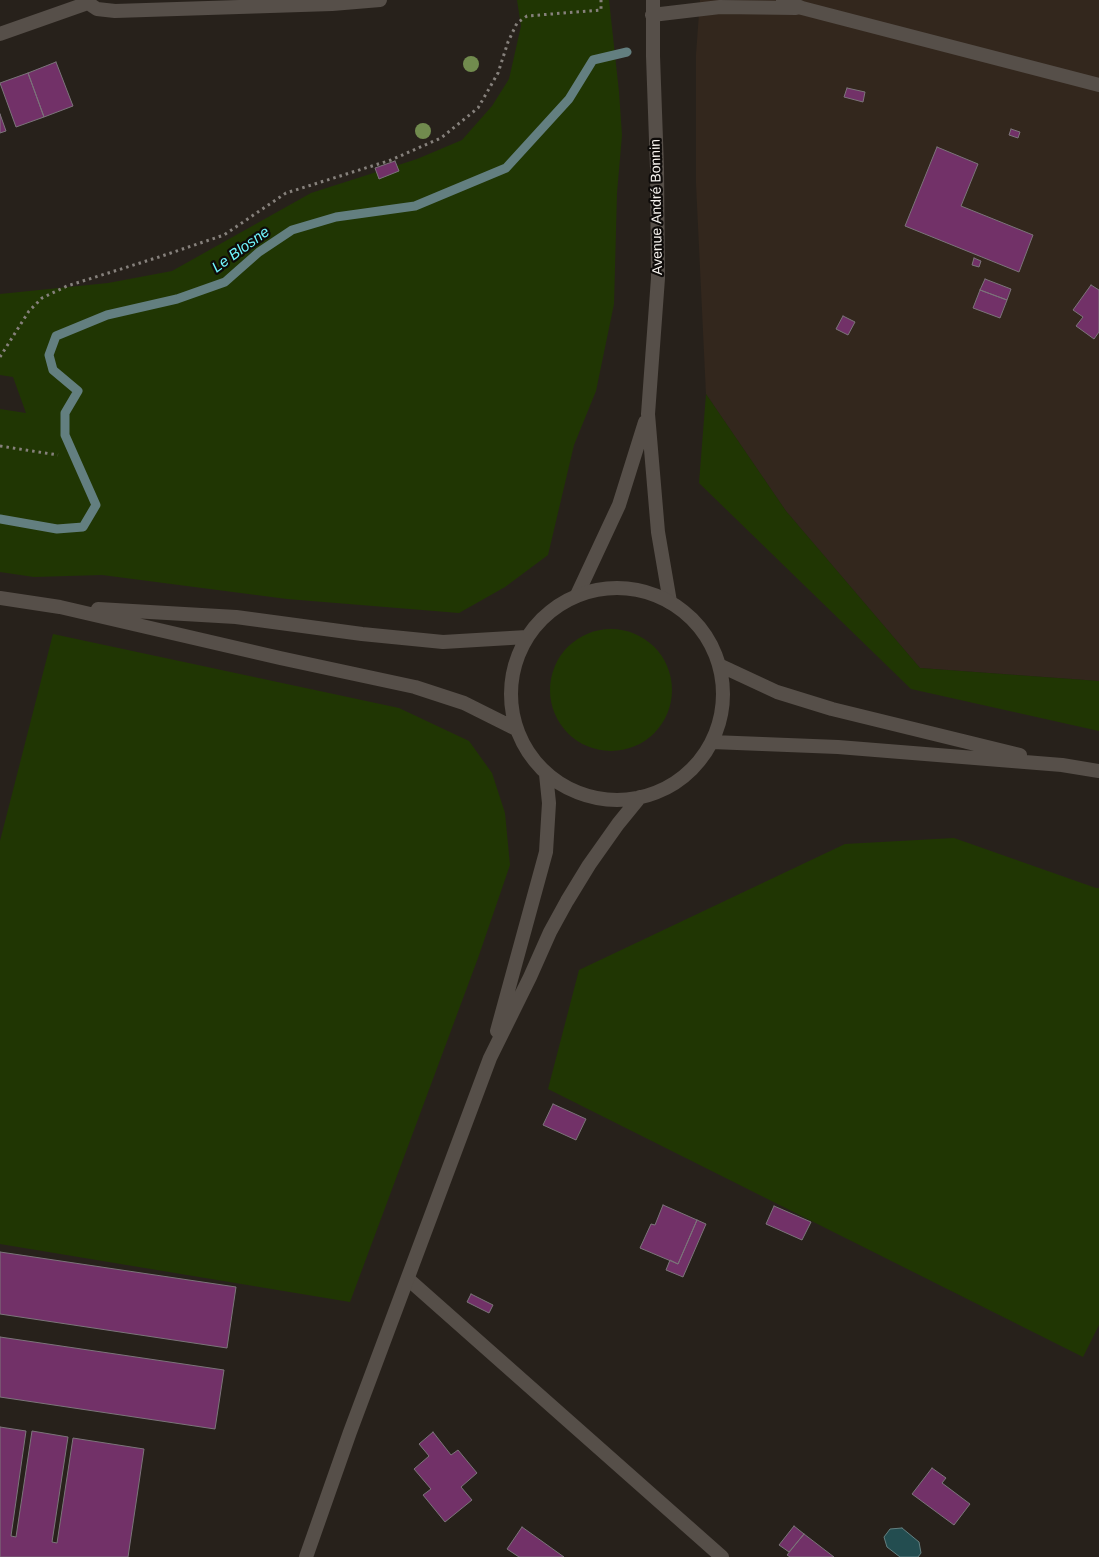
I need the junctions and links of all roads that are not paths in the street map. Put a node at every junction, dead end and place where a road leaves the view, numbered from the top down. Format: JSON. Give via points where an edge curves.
{"nodes":[{"id":1,"x":380,"y":0,"type":"edge"},
{"id":2,"x":653,"y":0,"type":"edge"},
{"id":3,"x":783,"y":0,"type":"edge"},
{"id":4,"x":88,"y":1,"type":"edge"},
{"id":5,"x":802,"y":8,"type":"junction"},
{"id":6,"x":652,"y":15,"type":"junction"},
{"id":7,"x":0,"y":34,"type":"edge"},
{"id":8,"x":1099,"y":85,"type":"edge"},
{"id":9,"x":648,"y":414,"type":"junction"},
{"id":10,"x":577,"y":595,"type":"junction"},
{"id":11,"x":0,"y":598,"type":"edge"},
{"id":12,"x":670,"y":602,"type":"junction"},
{"id":13,"x":60,"y":607,"type":"junction"},
{"id":14,"x":527,"y":637,"type":"junction"},
{"id":15,"x":719,"y":665,"type":"junction"},
{"id":16,"x":516,"y":729,"type":"junction"},
{"id":17,"x":712,"y":742,"type":"junction"},
{"id":18,"x":1062,"y":765,"type":"junction"},
{"id":19,"x":1099,"y":771,"type":"edge"},
{"id":20,"x":546,"y":774,"type":"junction"},
{"id":21,"x":640,"y":797,"type":"junction"},
{"id":22,"x":490,"y":1058,"type":"junction"},
{"id":23,"x":408,"y":1279,"type":"junction"},
{"id":24,"x":306,"y":1557,"type":"edge"},
{"id":25,"x":722,"y":1557,"type":"edge"}],
"edges":[{"from":1,"to":4,"type":"main road","via":[[115,11],[97,9]]},
{"from":2,"to":6,"type":"main road","name":"Avenue André Bonnin"},
{"from":3,"to":5,"type":"main road"},
{"from":4,"to":7,"type":"main road"},
{"from":5,"to":6,"type":"main road","via":[[720,7]]},
{"from":5,"to":8,"type":"main road"},
{"from":6,"to":9,"type":"main road","name":"Avenue André Bonnin","via":[[658,278]]},
{"from":9,"to":10,"type":"main road","name":"Avenue André Bonnin","via":[[619,505]]},
{"from":9,"to":12,"type":"main road","name":"Avenue André Bonnin","via":[[658,532]]},
{"from":10,"to":12,"type":"main road","via":[[600,589],[624,588],[648,592]]},
{"from":10,"to":14,"type":"main road","via":[[549,612]]},
{"from":11,"to":13,"type":"main road"},
{"from":12,"to":15,"type":"main road","via":[[692,618],[708,640]]},
{"from":13,"to":14,"type":"main road","via":[[236,617],[443,642]]},
{"from":13,"to":16,"type":"main road","via":[[415,687],[464,703]]},
{"from":14,"to":16,"type":"main road","via":[[516,658],[511,682],[510,706]]},
{"from":15,"to":17,"type":"main road","via":[[722,708]]},
{"from":15,"to":18,"type":"main road","via":[[777,692],[832,709]]},
{"from":16,"to":20,"type":"main road","via":[[524,746]]},
{"from":17,"to":18,"type":"main road","via":[[838,747]]},
{"from":17,"to":21,"type":"main road","via":[[694,767],[669,786]]},
{"from":18,"to":19,"type":"main road"},
{"from":20,"to":21,"type":"main road","via":[[574,791],[606,800]]},
{"from":20,"to":22,"type":"main road","via":[[549,803],[546,852]]},
{"from":21,"to":22,"type":"main road","via":[[589,865],[567,901]]},
{"from":22,"to":23,"type":"main road"},
{"from":23,"to":24,"type":"main road"},
{"from":23,"to":25,"type":"main road"}]}
